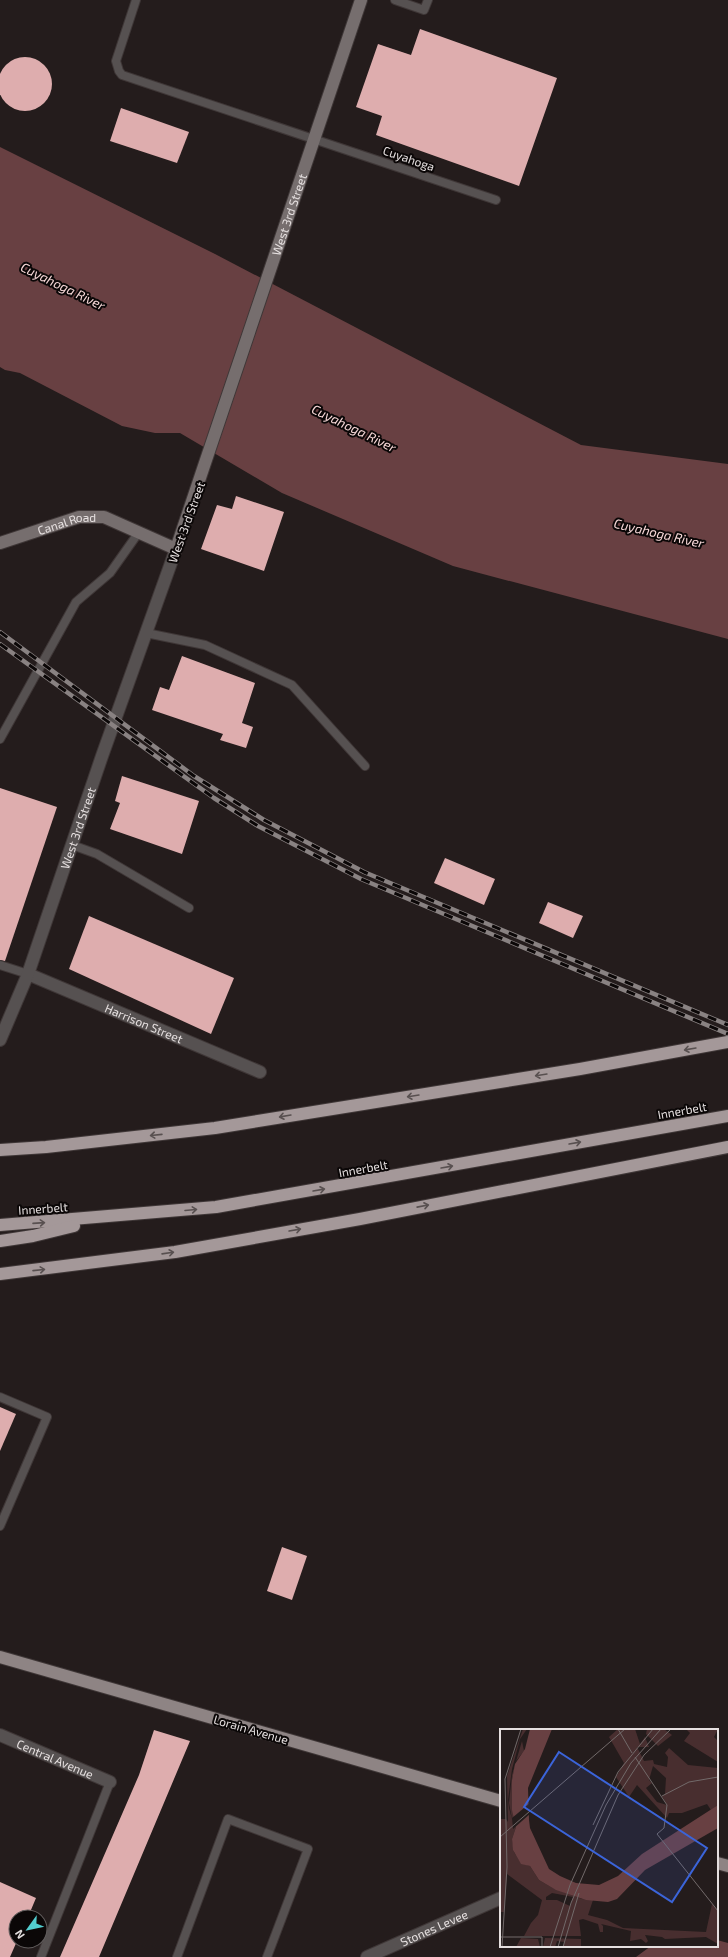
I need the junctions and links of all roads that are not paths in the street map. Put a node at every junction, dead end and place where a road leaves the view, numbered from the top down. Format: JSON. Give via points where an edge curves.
{"nodes":[{"id":1,"x":136,"y":0,"type":"edge"},
{"id":2,"x":361,"y":0,"type":"edge"},
{"id":3,"x":395,"y":0,"type":"edge"},
{"id":4,"x":428,"y":0,"type":"edge"},
{"id":5,"x":314,"y":138,"type":"junction"},
{"id":6,"x":496,"y":200,"type":"dead end"},
{"id":7,"x":139,"y":532,"type":"junction"},
{"id":8,"x":0,"y":543,"type":"edge"},
{"id":9,"x":176,"y":549,"type":"junction"},
{"id":10,"x":146,"y":633,"type":"junction"},
{"id":11,"x":0,"y":739,"type":"edge"},
{"id":12,"x":364,"y":766,"type":"dead end"},
{"id":13,"x":72,"y":845,"type":"junction"},
{"id":14,"x":189,"y":908,"type":"dead end"},
{"id":15,"x":0,"y":965,"type":"edge"},
{"id":16,"x":28,"y":974,"type":"junction"},
{"id":17,"x":0,"y":1040,"type":"edge"},
{"id":18,"x":728,"y":1042,"type":"edge"},
{"id":19,"x":260,"y":1072,"type":"dead end"},
{"id":20,"x":728,"y":1116,"type":"edge"},
{"id":21,"x":728,"y":1147,"type":"edge"},
{"id":22,"x":0,"y":1150,"type":"edge"},
{"id":23,"x":110,"y":1217,"type":"junction"},
{"id":24,"x":0,"y":1225,"type":"edge"},
{"id":25,"x":0,"y":1241,"type":"edge"},
{"id":26,"x":0,"y":1274,"type":"edge"},
{"id":27,"x":0,"y":1397,"type":"edge"},
{"id":28,"x":0,"y":1526,"type":"edge"},
{"id":29,"x":0,"y":1657,"type":"edge"},
{"id":30,"x":0,"y":1734,"type":"edge"},
{"id":31,"x":110,"y":1782,"type":"joint"},
{"id":32,"x":500,"y":1802,"type":"edge"},
{"id":33,"x":718,"y":1863,"type":"edge"},
{"id":34,"x":728,"y":1866,"type":"edge"},
{"id":35,"x":500,"y":1898,"type":"edge"},
{"id":36,"x":41,"y":1957,"type":"edge"},
{"id":37,"x":177,"y":1957,"type":"edge"},
{"id":38,"x":267,"y":1957,"type":"edge"},
{"id":39,"x":367,"y":1957,"type":"edge"}],
"edges":[{"from":1,"to":5,"type":"lane","name":"Cuyahoga","via":[[116,61],[122,75]]},
{"from":2,"to":5,"type":"street","name":"West 3rd Street"},
{"from":3,"to":4,"type":"lane","via":[[424,10]]},
{"from":5,"to":6,"type":"lane","name":"Cuyahoga"},
{"from":5,"to":9,"type":"street","name":"West 3rd Street","via":[[205,469]]},
{"from":7,"to":8,"type":"street","name":"Canal Road","via":[[104,517],[79,516]]},
{"from":7,"to":9,"type":"street","name":"Canal Road"},
{"from":7,"to":11,"type":"lane","via":[[110,573],[76,602]]},
{"from":9,"to":10,"type":"street","name":"West 3rd Street"},
{"from":10,"to":12,"type":"lane","via":[[205,645],[292,685]]},
{"from":10,"to":13,"type":"street","name":"West 3rd Street"},
{"from":13,"to":14,"type":"lane","via":[[97,854]]},
{"from":13,"to":16,"type":"street","name":"West 3rd Street"},
{"from":15,"to":16,"type":"lane"},
{"from":16,"to":17,"type":"street","name":"West 3rd Street"},
{"from":16,"to":19,"type":"street","name":"Harrison Street"},
{"from":18,"to":22,"type":"highway","one_way":true,"via":[[580,1069],[215,1128]]},
{"from":23,"to":20,"type":"highway","name":"Innerbelt","one_way":true,"via":[[216,1207]]},
{"from":26,"to":21,"type":"highway","one_way":true,"via":[[175,1252],[360,1219]]},
{"from":24,"to":23,"type":"highway","name":"Innerbelt","one_way":true},
{"from":23,"to":25,"type":"highway","via":[[33,1236]]},
{"from":27,"to":28,"type":"lane","via":[[47,1417]]},
{"from":29,"to":32,"type":"main road","name":"Lorain Avenue"},
{"from":30,"to":31,"type":"street","name":"Central Avenue"},
{"from":31,"to":36,"type":"lane"},
{"from":33,"to":34,"type":"main road"},
{"from":35,"to":39,"type":"street","name":"Stones Levee"},
{"from":37,"to":38,"type":"lane","via":[[228,1819],[308,1849]]}]}
